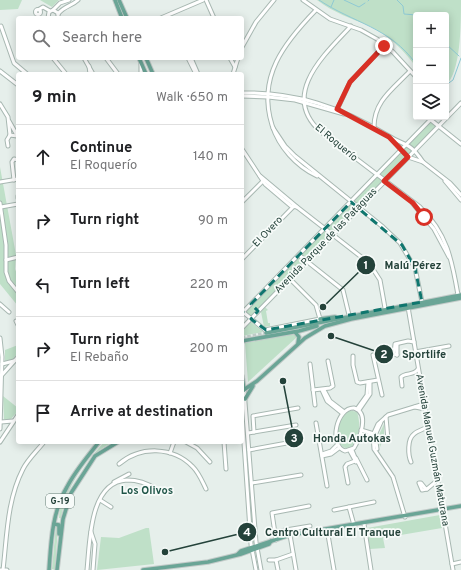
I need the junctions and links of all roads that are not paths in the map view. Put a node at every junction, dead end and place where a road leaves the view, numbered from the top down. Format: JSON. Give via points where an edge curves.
{"nodes":[{"id":1,"x":69,"y":0,"type":"edge"},
{"id":2,"x":78,"y":0,"type":"edge"},
{"id":3,"x":115,"y":0,"type":"edge"},
{"id":4,"x":119,"y":0,"type":"edge"},
{"id":5,"x":205,"y":0,"type":"edge"},
{"id":6,"x":274,"y":0,"type":"edge"},
{"id":7,"x":303,"y":0,"type":"edge"},
{"id":8,"x":316,"y":10,"type":"junction"},
{"id":9,"x":50,"y":13,"type":"edge"},
{"id":10,"x":39,"y":14,"type":"edge"},
{"id":11,"x":58,"y":14,"type":"joint"},
{"id":12,"x":171,"y":14,"type":"joint"},
{"id":13,"x":121,"y":16,"type":"edge"},
{"id":14,"x":126,"y":16,"type":"edge"},
{"id":15,"x":166,"y":16,"type":"edge"},
{"id":16,"x":213,"y":16,"type":"edge"},
{"id":17,"x":1,"y":26,"type":"dead end"},
{"id":18,"x":351,"y":26,"type":"junction"},
{"id":19,"x":244,"y":43,"type":"edge"},
{"id":20,"x":385,"y":44,"type":"junction"},
{"id":21,"x":56,"y":60,"type":"edge"},
{"id":22,"x":85,"y":60,"type":"edge"},
{"id":23,"x":108,"y":60,"type":"edge"},
{"id":24,"x":140,"y":60,"type":"edge"},
{"id":25,"x":147,"y":60,"type":"edge"},
{"id":26,"x":191,"y":60,"type":"edge"},
{"id":27,"x":231,"y":60,"type":"edge"},
{"id":28,"x":237,"y":60,"type":"edge"},
{"id":29,"x":88,"y":64,"type":"junction"},
{"id":30,"x":142,"y":64,"type":"junction"},
{"id":31,"x":235,"y":67,"type":"junction"},
{"id":32,"x":0,"y":71,"type":"edge"},
{"id":33,"x":410,"y":71,"type":"junction"},
{"id":34,"x":25,"y":72,"type":"edge"},
{"id":35,"x":64,"y":72,"type":"edge"},
{"id":36,"x":90,"y":72,"type":"edge"},
{"id":37,"x":92,"y":72,"type":"edge"},
{"id":38,"x":116,"y":72,"type":"edge"},
{"id":39,"x":141,"y":72,"type":"edge"},
{"id":40,"x":145,"y":72,"type":"edge"},
{"id":41,"x":152,"y":72,"type":"edge"},
{"id":42,"x":196,"y":72,"type":"edge"},
{"id":43,"x":234,"y":72,"type":"edge"},
{"id":44,"x":413,"y":74,"type":"edge"},
{"id":45,"x":16,"y":83,"type":"edge"},
{"id":46,"x":244,"y":93,"type":"edge"},
{"id":47,"x":268,"y":95,"type":"junction"},
{"id":48,"x":244,"y":96,"type":"edge"},
{"id":49,"x":304,"y":101,"type":"junction"},
{"id":50,"x":461,"y":103,"type":"edge"},
{"id":51,"x":0,"y":104,"type":"edge"},
{"id":52,"x":337,"y":110,"type":"junction"},
{"id":53,"x":430,"y":120,"type":"edge"},
{"id":54,"x":434,"y":120,"type":"edge"},
{"id":55,"x":9,"y":121,"type":"junction"},
{"id":56,"x":438,"y":126,"type":"junction"},
{"id":57,"x":374,"y":127,"type":"junction"},
{"id":58,"x":16,"y":132,"type":"edge"},
{"id":59,"x":10,"y":135,"type":"junction"},
{"id":60,"x":16,"y":136,"type":"edge"},
{"id":61,"x":389,"y":137,"type":"junction"},
{"id":62,"x":407,"y":144,"type":"junction"},
{"id":63,"x":461,"y":144,"type":"edge"},
{"id":64,"x":8,"y":146,"type":"dead end"},
{"id":65,"x":401,"y":150,"type":"junction"},
{"id":66,"x":415,"y":150,"type":"junction"},
{"id":67,"x":244,"y":152,"type":"edge"},
{"id":68,"x":408,"y":157,"type":"junction"},
{"id":69,"x":16,"y":159,"type":"edge"},
{"id":70,"x":423,"y":162,"type":"junction"},
{"id":71,"x":376,"y":175,"type":"junction"},
{"id":72,"x":16,"y":179,"type":"edge"},
{"id":73,"x":444,"y":179,"type":"junction"},
{"id":74,"x":263,"y":180,"type":"junction"},
{"id":75,"x":384,"y":181,"type":"junction"},
{"id":76,"x":0,"y":182,"type":"edge"},
{"id":77,"x":461,"y":195,"type":"edge"},
{"id":78,"x":244,"y":200,"type":"edge"},
{"id":79,"x":461,"y":200,"type":"edge"},
{"id":80,"x":351,"y":202,"type":"junction"},
{"id":81,"x":16,"y":204,"type":"edge"},
{"id":82,"x":0,"y":205,"type":"edge"},
{"id":83,"x":295,"y":206,"type":"junction"},
{"id":84,"x":359,"y":208,"type":"junction"},
{"id":85,"x":325,"y":228,"type":"junction"},
{"id":86,"x":333,"y":235,"type":"junction"},
{"id":87,"x":299,"y":255,"type":"junction"},
{"id":88,"x":244,"y":257,"type":"edge"},
{"id":89,"x":16,"y":258,"type":"edge"},
{"id":90,"x":6,"y":260,"type":"junction"},
{"id":91,"x":307,"y":261,"type":"junction"},
{"id":92,"x":290,"y":279,"type":"junction"},
{"id":93,"x":274,"y":281,"type":"junction"},
{"id":94,"x":281,"y":288,"type":"junction"},
{"id":95,"x":16,"y":289,"type":"edge"},
{"id":96,"x":460,"y":296,"type":"edge"},
{"id":97,"x":422,"y":302,"type":"junction"},
{"id":98,"x":0,"y":304,"type":"edge"},
{"id":99,"x":251,"y":304,"type":"junction"},
{"id":100,"x":408,"y":307,"type":"junction"},
{"id":101,"x":4,"y":308,"type":"junction"},
{"id":102,"x":386,"y":308,"type":"junction"},
{"id":103,"x":0,"y":310,"type":"edge"},
{"id":104,"x":244,"y":311,"type":"edge"},
{"id":105,"x":258,"y":311,"type":"junction"},
{"id":106,"x":9,"y":312,"type":"dead end"},
{"id":107,"x":244,"y":313,"type":"edge"},
{"id":108,"x":349,"y":315,"type":"junction"},
{"id":109,"x":340,"y":317,"type":"junction"},
{"id":110,"x":251,"y":319,"type":"junction"},
{"id":111,"x":320,"y":319,"type":"junction"},
{"id":112,"x":319,"y":324,"type":"junction"},
{"id":113,"x":244,"y":326,"type":"edge"},
{"id":114,"x":295,"y":332,"type":"junction"},
{"id":115,"x":266,"y":333,"type":"tunnel mouth"},
{"id":116,"x":413,"y":337,"type":"junction"},
{"id":117,"x":0,"y":341,"type":"edge"},
{"id":118,"x":244,"y":341,"type":"edge"},
{"id":119,"x":408,"y":341,"type":"junction"},
{"id":120,"x":414,"y":342,"type":"junction"},
{"id":121,"x":298,"y":344,"type":"junction"},
{"id":122,"x":397,"y":344,"type":"dead end"},
{"id":123,"x":449,"y":346,"type":"dead end"},
{"id":124,"x":415,"y":352,"type":"junction"},
{"id":125,"x":373,"y":355,"type":"dead end"},
{"id":126,"x":353,"y":356,"type":"dead end"},
{"id":127,"x":14,"y":361,"type":"joint"},
{"id":128,"x":328,"y":361,"type":"dead end"},
{"id":129,"x":2,"y":364,"type":"junction"},
{"id":130,"x":310,"y":364,"type":"dead end"},
{"id":131,"x":418,"y":369,"type":"junction"},
{"id":132,"x":414,"y":374,"type":"junction"},
{"id":133,"x":1,"y":376,"type":"junction"},
{"id":134,"x":420,"y":377,"type":"junction"},
{"id":135,"x":1,"y":380,"type":"edge"},
{"id":136,"x":378,"y":380,"type":"junction"},
{"id":137,"x":257,"y":381,"type":"junction"},
{"id":138,"x":369,"y":382,"type":"junction"},
{"id":139,"x":402,"y":386,"type":"dead end"},
{"id":140,"x":323,"y":389,"type":"junction"},
{"id":141,"x":244,"y":390,"type":"edge"},
{"id":142,"x":313,"y":390,"type":"junction"},
{"id":143,"x":244,"y":395,"type":"edge"},
{"id":144,"x":382,"y":395,"type":"dead end"},
{"id":145,"x":245,"y":399,"type":"junction"},
{"id":146,"x":0,"y":402,"type":"edge"},
{"id":147,"x":424,"y":404,"type":"junction"},
{"id":148,"x":315,"y":405,"type":"dead end"},
{"id":149,"x":298,"y":408,"type":"dead end"},
{"id":150,"x":415,"y":408,"type":"junction"},
{"id":151,"x":425,"y":408,"type":"junction"},
{"id":152,"x":358,"y":409,"type":"junction"},
{"id":153,"x":343,"y":412,"type":"junction"},
{"id":154,"x":244,"y":414,"type":"edge"},
{"id":155,"x":386,"y":416,"type":"junction"},
{"id":156,"x":16,"y":417,"type":"edge"},
{"id":157,"x":247,"y":418,"type":"junction"},
{"id":158,"x":13,"y":421,"type":"junction"},
{"id":159,"x":7,"y":423,"type":"junction"},
{"id":160,"x":316,"y":423,"type":"dead end"},
{"id":161,"x":0,"y":424,"type":"edge"},
{"id":162,"x":296,"y":425,"type":"dead end"},
{"id":163,"x":428,"y":426,"type":"junction"},
{"id":164,"x":9,"y":428,"type":"junction"},
{"id":165,"x":0,"y":429,"type":"edge"},
{"id":166,"x":424,"y":430,"type":"junction"},
{"id":167,"x":254,"y":432,"type":"junction"},
{"id":168,"x":361,"y":432,"type":"junction"},
{"id":169,"x":429,"y":432,"type":"junction"},
{"id":170,"x":248,"y":433,"type":"junction"},
{"id":171,"x":374,"y":435,"type":"junction"},
{"id":172,"x":2,"y":437,"type":"edge"},
{"id":173,"x":388,"y":440,"type":"dead end"},
{"id":174,"x":298,"y":441,"type":"dead end"},
{"id":175,"x":0,"y":442,"type":"edge"},
{"id":176,"x":244,"y":443,"type":"edge"},
{"id":177,"x":42,"y":444,"type":"edge"},
{"id":178,"x":98,"y":444,"type":"edge"},
{"id":179,"x":114,"y":444,"type":"edge"},
{"id":180,"x":173,"y":444,"type":"edge"},
{"id":181,"x":190,"y":444,"type":"edge"},
{"id":182,"x":224,"y":444,"type":"edge"},
{"id":183,"x":338,"y":446,"type":"junction"},
{"id":184,"x":249,"y":450,"type":"junction"},
{"id":185,"x":351,"y":450,"type":"junction"},
{"id":186,"x":170,"y":453,"type":"junction"},
{"id":187,"x":322,"y":455,"type":"junction"},
{"id":188,"x":355,"y":459,"type":"junction"},
{"id":189,"x":210,"y":462,"type":"dead end"},
{"id":190,"x":412,"y":462,"type":"dead end"},
{"id":191,"x":119,"y":464,"type":"dead end"},
{"id":192,"x":226,"y":469,"type":"dead end"},
{"id":193,"x":129,"y":474,"type":"dead end"},
{"id":194,"x":301,"y":475,"type":"dead end"},
{"id":195,"x":367,"y":480,"type":"dead end"},
{"id":196,"x":438,"y":480,"type":"junction"},
{"id":197,"x":113,"y":483,"type":"junction"},
{"id":198,"x":252,"y":483,"type":"junction"},
{"id":199,"x":348,"y":483,"type":"dead end"},
{"id":200,"x":433,"y":484,"type":"junction"},
{"id":201,"x":438,"y":485,"type":"junction"},
{"id":202,"x":327,"y":486,"type":"dead end"},
{"id":203,"x":156,"y":488,"type":"dead end"},
{"id":204,"x":206,"y":489,"type":"dead end"},
{"id":205,"x":427,"y":489,"type":"dead end"},
{"id":206,"x":100,"y":500,"type":"junction"},
{"id":207,"x":374,"y":502,"type":"dead end"},
{"id":208,"x":309,"y":506,"type":"dead end"},
{"id":209,"x":461,"y":506,"type":"edge"},
{"id":210,"x":111,"y":507,"type":"dead end"},
{"id":211,"x":349,"y":507,"type":"junction"},
{"id":212,"x":401,"y":507,"type":"junction"},
{"id":213,"x":334,"y":510,"type":"dead end"},
{"id":214,"x":443,"y":510,"type":"junction"},
{"id":215,"x":249,"y":514,"type":"junction"},
{"id":216,"x":55,"y":515,"type":"junction"},
{"id":217,"x":405,"y":517,"type":"junction"},
{"id":218,"x":400,"y":518,"type":"junction"},
{"id":219,"x":63,"y":519,"type":"junction"},
{"id":220,"x":351,"y":520,"type":"junction"},
{"id":221,"x":54,"y":524,"type":"junction"},
{"id":222,"x":255,"y":524,"type":"junction"},
{"id":223,"x":364,"y":524,"type":"junction"},
{"id":224,"x":354,"y":525,"type":"junction"},
{"id":225,"x":310,"y":526,"type":"dead end"},
{"id":226,"x":349,"y":526,"type":"junction"},
{"id":227,"x":327,"y":529,"type":"junction"},
{"id":228,"x":91,"y":532,"type":"junction"},
{"id":229,"x":274,"y":532,"type":"junction"},
{"id":230,"x":290,"y":535,"type":"junction"},
{"id":231,"x":276,"y":540,"type":"junction"},
{"id":232,"x":60,"y":544,"type":"junction"},
{"id":233,"x":257,"y":547,"type":"junction"},
{"id":234,"x":252,"y":548,"type":"junction"},
{"id":235,"x":293,"y":554,"type":"junction"},
{"id":236,"x":269,"y":560,"type":"dead end"},
{"id":237,"x":276,"y":560,"type":"junction"},
{"id":238,"x":88,"y":562,"type":"junction"},
{"id":239,"x":461,"y":562,"type":"edge"},
{"id":240,"x":94,"y":563,"type":"junction"},
{"id":241,"x":452,"y":564,"type":"junction"},
{"id":242,"x":169,"y":569,"type":"edge"},
{"id":243,"x":0,"y":570,"type":"edge"},
{"id":244,"x":3,"y":570,"type":"edge"},
{"id":245,"x":7,"y":570,"type":"edge"},
{"id":246,"x":49,"y":570,"type":"edge"},
{"id":247,"x":57,"y":570,"type":"edge"},
{"id":248,"x":87,"y":570,"type":"edge"},
{"id":249,"x":93,"y":570,"type":"edge"},
{"id":250,"x":143,"y":570,"type":"edge"},
{"id":251,"x":256,"y":570,"type":"edge"},
{"id":252,"x":260,"y":570,"type":"edge"},
{"id":253,"x":278,"y":570,"type":"edge"},
{"id":254,"x":296,"y":570,"type":"edge"},
{"id":255,"x":334,"y":570,"type":"edge"},
{"id":256,"x":371,"y":570,"type":"edge"},
{"id":257,"x":453,"y":570,"type":"edge"}],
"edges":[{"from":1,"to":9,"type":"street","via":[[60,2]]},
{"from":2,"to":11,"type":"street","via":[[63,8]]},
{"from":3,"to":13,"type":"main road"},
{"from":4,"to":14,"type":"main road"},
{"from":5,"to":12,"type":"street"},
{"from":5,"to":16,"type":"street"},
{"from":6,"to":19,"type":"street","via":[[256,22]]},
{"from":7,"to":8,"type":"street"},
{"from":8,"to":18,"type":"street","via":[[330,19]]},
{"from":8,"to":47,"type":"street","via":[[282,50],[272,72]]},
{"from":9,"to":10,"type":"street"},
{"from":9,"to":10,"type":"street","via":[[43,7]]},
{"from":9,"to":11,"type":"street"},
{"from":12,"to":15,"type":"street"},
{"from":17,"to":34,"type":"street","via":[[14,63]]},
{"from":18,"to":20,"type":"street"},
{"from":18,"to":49,"type":"street","via":[[317,64],[307,83]]},
{"from":20,"to":33,"type":"street"},
{"from":20,"to":52,"type":"street","via":[[350,82]]},
{"from":21,"to":35,"type":"street"},
{"from":22,"to":29,"type":"street"},
{"from":23,"to":38,"type":"street"},
{"from":24,"to":30,"type":"main road"},
{"from":25,"to":41,"type":"main road"},
{"from":26,"to":42,"type":"street"},
{"from":27,"to":31,"type":"street"},
{"from":28,"to":31,"type":"street"},
{"from":29,"to":36,"type":"street"},
{"from":29,"to":37,"type":"street"},
{"from":30,"to":39,"type":"street"},
{"from":30,"to":40,"type":"main road"},
{"from":31,"to":43,"type":"street"},
{"from":32,"to":45,"type":"street"},
{"from":33,"to":44,"type":"street"},
{"from":33,"to":57,"type":"street","via":[[378,106],[374,116]]},
{"from":46,"to":47,"type":"street"},
{"from":47,"to":48,"type":"street"},
{"from":47,"to":49,"type":"street"},
{"from":47,"to":80,"type":"street","via":[[273,128],[292,153]]},
{"from":49,"to":52,"type":"street"},
{"from":49,"to":71,"type":"street","name":"El Roquerío","via":[[309,117],[318,130]]},
{"from":50,"to":56,"type":"street","name":"Avenida Parque de las Pataguas"},
{"from":51,"to":55,"type":"street"},
{"from":52,"to":57,"type":"street"},
{"from":53,"to":62,"type":"street","name":"Avenida Parque de las Pataguas"},
{"from":54,"to":56,"type":"street"},
{"from":55,"to":58,"type":"street"},
{"from":55,"to":59,"type":"street"},
{"from":56,"to":63,"type":"street"},
{"from":56,"to":66,"type":"street","name":"Avenida Parque de las Pataguas"},
{"from":57,"to":61,"type":"street"},
{"from":59,"to":60,"type":"street"},
{"from":59,"to":64,"type":"street","via":[[7,140]]},
{"from":61,"to":62,"type":"street"},
{"from":61,"to":65,"type":"street"},
{"from":62,"to":65,"type":"street","name":"Avenida Parque de las Pataguas"},
{"from":62,"to":66,"type":"street"},
{"from":65,"to":68,"type":"street"},
{"from":65,"to":71,"type":"street","name":"Avenida Parque de las Pataguas"},
{"from":66,"to":68,"type":"street","name":"Avenida Parque de las Pataguas"},
{"from":66,"to":70,"type":"street"},
{"from":67,"to":74,"type":"street"},
{"from":68,"to":70,"type":"street"},
{"from":68,"to":75,"type":"street","name":"Avenida Parque de las Pataguas"},
{"from":69,"to":72,"type":"street","via":[[12,162]]},
{"from":70,"to":73,"type":"street"},
{"from":71,"to":75,"type":"street","name":"El Roquerío"},
{"from":71,"to":80,"type":"street","name":"Avenida Parque de las Pataguas"},
{"from":72,"to":76,"type":"street"},
{"from":73,"to":77,"type":"street"},
{"from":73,"to":79,"type":"street"},
{"from":74,"to":78,"type":"street"},
{"from":74,"to":83,"type":"street","via":[[272,190]]},
{"from":75,"to":84,"type":"street","name":"Avenida Parque de las Pataguas"},
{"from":75,"to":96,"type":"street","name":"El Roquerío","via":[[424,212],[446,243]]},
{"from":80,"to":84,"type":"street"},
{"from":80,"to":85,"type":"street","name":"Avenida Parque de las Pataguas"},
{"from":81,"to":82,"type":"street"},
{"from":82,"to":90,"type":"street"},
{"from":83,"to":85,"type":"street"},
{"from":83,"to":88,"type":"street","name":"El Overo"},
{"from":84,"to":86,"type":"street","name":"Avenida Parque de las Pataguas"},
{"from":84,"to":97,"type":"street","via":[[390,232],[405,250],[415,268]]},
{"from":85,"to":86,"type":"street"},
{"from":85,"to":87,"type":"street","name":"Avenida Parque de las Pataguas"},
{"from":86,"to":91,"type":"street","name":"Avenida Parque de las Pataguas"},
{"from":86,"to":102,"type":"street","via":[[375,270]]},
{"from":87,"to":91,"type":"street"},
{"from":87,"to":93,"type":"street","name":"Avenida Parque de las Pataguas"},
{"from":89,"to":90,"type":"street"},
{"from":90,"to":95,"type":"street","via":[[8,279]]},
{"from":91,"to":92,"type":"street","name":"Avenida Parque de las Pataguas"},
{"from":91,"to":108,"type":"street","via":[[343,290]]},
{"from":92,"to":94,"type":"street","name":"Avenida Parque de las Pataguas"},
{"from":92,"to":111,"type":"street","via":[[316,305]]},
{"from":93,"to":94,"type":"street"},
{"from":93,"to":99,"type":"street","name":"Avenida Parque de las Pataguas"},
{"from":94,"to":105,"type":"street","name":"Avenida Parque de las Pataguas"},
{"from":96,"to":97,"type":"main road"},
{"from":96,"to":100,"type":"main road"},
{"from":97,"to":102,"type":"main road"},
{"from":98,"to":101,"type":"street"},
{"from":99,"to":104,"type":"street","name":"Avenida Parque de las Pataguas"},
{"from":99,"to":105,"type":"street"},
{"from":100,"to":116,"type":"street","name":"Avenida Manuel Guzmán Maturana"},
{"from":100,"to":121,"type":"main road","via":[[330,324]]},
{"from":101,"to":103,"type":"street"},
{"from":101,"to":106,"type":"street"},
{"from":102,"to":108,"type":"main road"},
{"from":105,"to":110,"type":"street","name":"Avenida Parque de las Pataguas"},
{"from":107,"to":110,"type":"street"},
{"from":108,"to":109,"type":"main road"},
{"from":109,"to":111,"type":"main road"},
{"from":109,"to":112,"type":"main road"},
{"from":110,"to":111,"type":"street","via":[[266,330]]},
{"from":110,"to":113,"type":"street","name":"Avenida Parque de las Pataguas"},
{"from":112,"to":114,"type":"main road"},
{"from":112,"to":115,"type":"main road"},
{"from":114,"to":118,"type":"main road"},
{"from":114,"to":121,"type":"main road","via":[[299,337]]},
{"from":116,"to":119,"type":"street"},
{"from":116,"to":120,"type":"street","name":"Avenida Manuel Guzmán Maturana"},
{"from":117,"to":129,"type":"street"},
{"from":119,"to":120,"type":"street"},
{"from":119,"to":122,"type":"street"},
{"from":120,"to":124,"type":"street","name":"Avenida Manuel Guzmán Maturana"},
{"from":121,"to":137,"type":"main road"},
{"from":123,"to":124,"type":"street"},
{"from":124,"to":131,"type":"street","name":"Avenida Manuel Guzmán Maturana"},
{"from":125,"to":136,"type":"street"},
{"from":126,"to":138,"type":"street","via":[[356,381]]},
{"from":127,"to":129,"type":"street"},
{"from":127,"to":133,"type":"street"},
{"from":128,"to":140,"type":"street","via":[[333,384],[331,388]]},
{"from":129,"to":133,"type":"street"},
{"from":130,"to":142,"type":"street"},
{"from":131,"to":132,"type":"street"},
{"from":131,"to":134,"type":"street","name":"Avenida Manuel Guzmán Maturana"},
{"from":132,"to":134,"type":"street"},
{"from":132,"to":139,"type":"street","via":[[404,375]]},
{"from":133,"to":135,"type":"street"},
{"from":134,"to":147,"type":"street","name":"Avenida Manuel Guzmán Maturana"},
{"from":135,"to":146,"type":"street"},
{"from":136,"to":138,"type":"street"},
{"from":136,"to":144,"type":"street"},
{"from":137,"to":141,"type":"main road"},
{"from":137,"to":145,"type":"main road"},
{"from":138,"to":152,"type":"street","via":[[370,394]]},
{"from":140,"to":142,"type":"street"},
{"from":140,"to":153,"type":"street","via":[[327,401]]},
{"from":142,"to":148,"type":"street"},
{"from":143,"to":145,"type":"street"},
{"from":145,"to":157,"type":"street"},
{"from":146,"to":161,"type":"street"},
{"from":147,"to":150,"type":"street"},
{"from":147,"to":151,"type":"street","name":"Avenida Manuel Guzmán Maturana"},
{"from":149,"to":167,"type":"street","via":[[253,416]]},
{"from":150,"to":151,"type":"street"},
{"from":150,"to":155,"type":"street"},
{"from":151,"to":163,"type":"street","name":"Avenida Manuel Guzmán Maturana"},
{"from":152,"to":153,"type":"street","via":[[350,408]]},
{"from":152,"to":168,"type":"street","via":[[362,416]]},
{"from":153,"to":183,"type":"street","via":[[337,429]]},
{"from":154,"to":157,"type":"street"},
{"from":155,"to":171,"type":"street","via":[[381,420]]},
{"from":155,"to":173,"type":"street"},
{"from":156,"to":158,"type":"street"},
{"from":157,"to":170,"type":"street"},
{"from":158,"to":159,"type":"street"},
{"from":158,"to":164,"type":"street"},
{"from":159,"to":161,"type":"street"},
{"from":159,"to":164,"type":"street"},
{"from":160,"to":187,"type":"street"},
{"from":161,"to":165,"type":"street"},
{"from":162,"to":167,"type":"street"},
{"from":163,"to":166,"type":"street"},
{"from":163,"to":169,"type":"street","name":"Avenida Manuel Guzmán Maturana"},
{"from":164,"to":172,"type":"street"},
{"from":166,"to":169,"type":"street"},
{"from":166,"to":190,"type":"street","via":[[414,433],[411,438],[409,454]]},
{"from":167,"to":170,"type":"street"},
{"from":168,"to":171,"type":"street"},
{"from":168,"to":185,"type":"street"},
{"from":169,"to":196,"type":"street","name":"Avenida Manuel Guzmán Maturana"},
{"from":170,"to":184,"type":"street"},
{"from":171,"to":212,"type":"street","via":[[377,453],[395,480]]},
{"from":172,"to":175,"type":"street"},
{"from":174,"to":184,"type":"street"},
{"from":176,"to":215,"type":"street"},
{"from":177,"to":244,"type":"street","via":[[25,466],[14,492]]},
{"from":178,"to":216,"type":"main road","number":"G-19","via":[[67,486]]},
{"from":179,"to":219,"type":"main road","number":"G-19","via":[[92,459],[74,487]]},
{"from":180,"to":186,"type":"street"},
{"from":181,"to":189,"type":"street"},
{"from":182,"to":192,"type":"street"},
{"from":183,"to":185,"type":"street"},
{"from":183,"to":187,"type":"street"},
{"from":184,"to":198,"type":"street"},
{"from":185,"to":188,"type":"street"},
{"from":186,"to":191,"type":"street","via":[[142,452]]},
{"from":186,"to":204,"type":"street","via":[[192,467]]},
{"from":187,"to":202,"type":"street"},
{"from":188,"to":195,"type":"street"},
{"from":188,"to":199,"type":"street","via":[[345,467]]},
{"from":193,"to":197,"type":"street"},
{"from":194,"to":198,"type":"street"},
{"from":196,"to":200,"type":"street"},
{"from":196,"to":201,"type":"street","name":"Avenida Manuel Guzmán Maturana"},
{"from":197,"to":203,"type":"street","via":[[137,481]]},
{"from":197,"to":206,"type":"street"},
{"from":198,"to":222,"type":"street"},
{"from":200,"to":201,"type":"street"},
{"from":200,"to":205,"type":"street"},
{"from":201,"to":214,"type":"street","name":"Avenida Manuel Guzmán Maturana"},
{"from":206,"to":210,"type":"street"},
{"from":206,"to":228,"type":"street"},
{"from":207,"to":211,"type":"street"},
{"from":208,"to":229,"type":"street","via":[[273,512],[271,514]]},
{"from":209,"to":214,"type":"main road"},
{"from":211,"to":213,"type":"street"},
{"from":211,"to":220,"type":"street"},
{"from":212,"to":217,"type":"street"},
{"from":212,"to":218,"type":"street"},
{"from":214,"to":217,"type":"main road"},
{"from":214,"to":241,"type":"street","name":"Avenida Manuel Guzmán Maturana"},
{"from":215,"to":222,"type":"street","via":[[252,525]]},
{"from":215,"to":234,"type":"street"},
{"from":216,"to":219,"type":"main road","via":[[58,520]]},
{"from":216,"to":221,"type":"main road","number":"G-19"},
{"from":217,"to":218,"type":"main road"},
{"from":218,"to":223,"type":"main road"},
{"from":219,"to":232,"type":"main road","number":"G-19"},
{"from":220,"to":224,"type":"street"},
{"from":220,"to":226,"type":"street"},
{"from":221,"to":232,"type":"main road","via":[[59,525]]},
{"from":221,"to":246,"type":"main road","number":"G-19"},
{"from":222,"to":233,"type":"street"},
{"from":223,"to":224,"type":"main road"},
{"from":223,"to":256,"type":"street"},
{"from":224,"to":226,"type":"main road"},
{"from":225,"to":229,"type":"street"},
{"from":226,"to":227,"type":"main road"},
{"from":227,"to":230,"type":"main road"},
{"from":227,"to":255,"type":"street"},
{"from":228,"to":238,"type":"street"},
{"from":228,"to":240,"type":"street","via":[[95,544]]},
{"from":229,"to":231,"type":"street"},
{"from":230,"to":231,"type":"main road"},
{"from":230,"to":235,"type":"street"},
{"from":231,"to":233,"type":"main road"},
{"from":232,"to":247,"type":"main road","number":"G-19"},
{"from":233,"to":234,"type":"main road"},
{"from":233,"to":252,"type":"street"},
{"from":234,"to":242,"type":"main road","via":[[208,562]]},
{"from":234,"to":251,"type":"street"},
{"from":235,"to":237,"type":"street"},
{"from":235,"to":254,"type":"street"},
{"from":236,"to":237,"type":"street"},
{"from":237,"to":253,"type":"street"},
{"from":238,"to":240,"type":"street"},
{"from":238,"to":248,"type":"street"},
{"from":239,"to":241,"type":"street"},
{"from":240,"to":249,"type":"street"},
{"from":241,"to":257,"type":"street","name":"Avenida Manuel Guzmán Maturana"},
{"from":242,"to":250,"type":"main road"},
{"from":243,"to":244,"type":"street"},
{"from":244,"to":245,"type":"street"}]}
